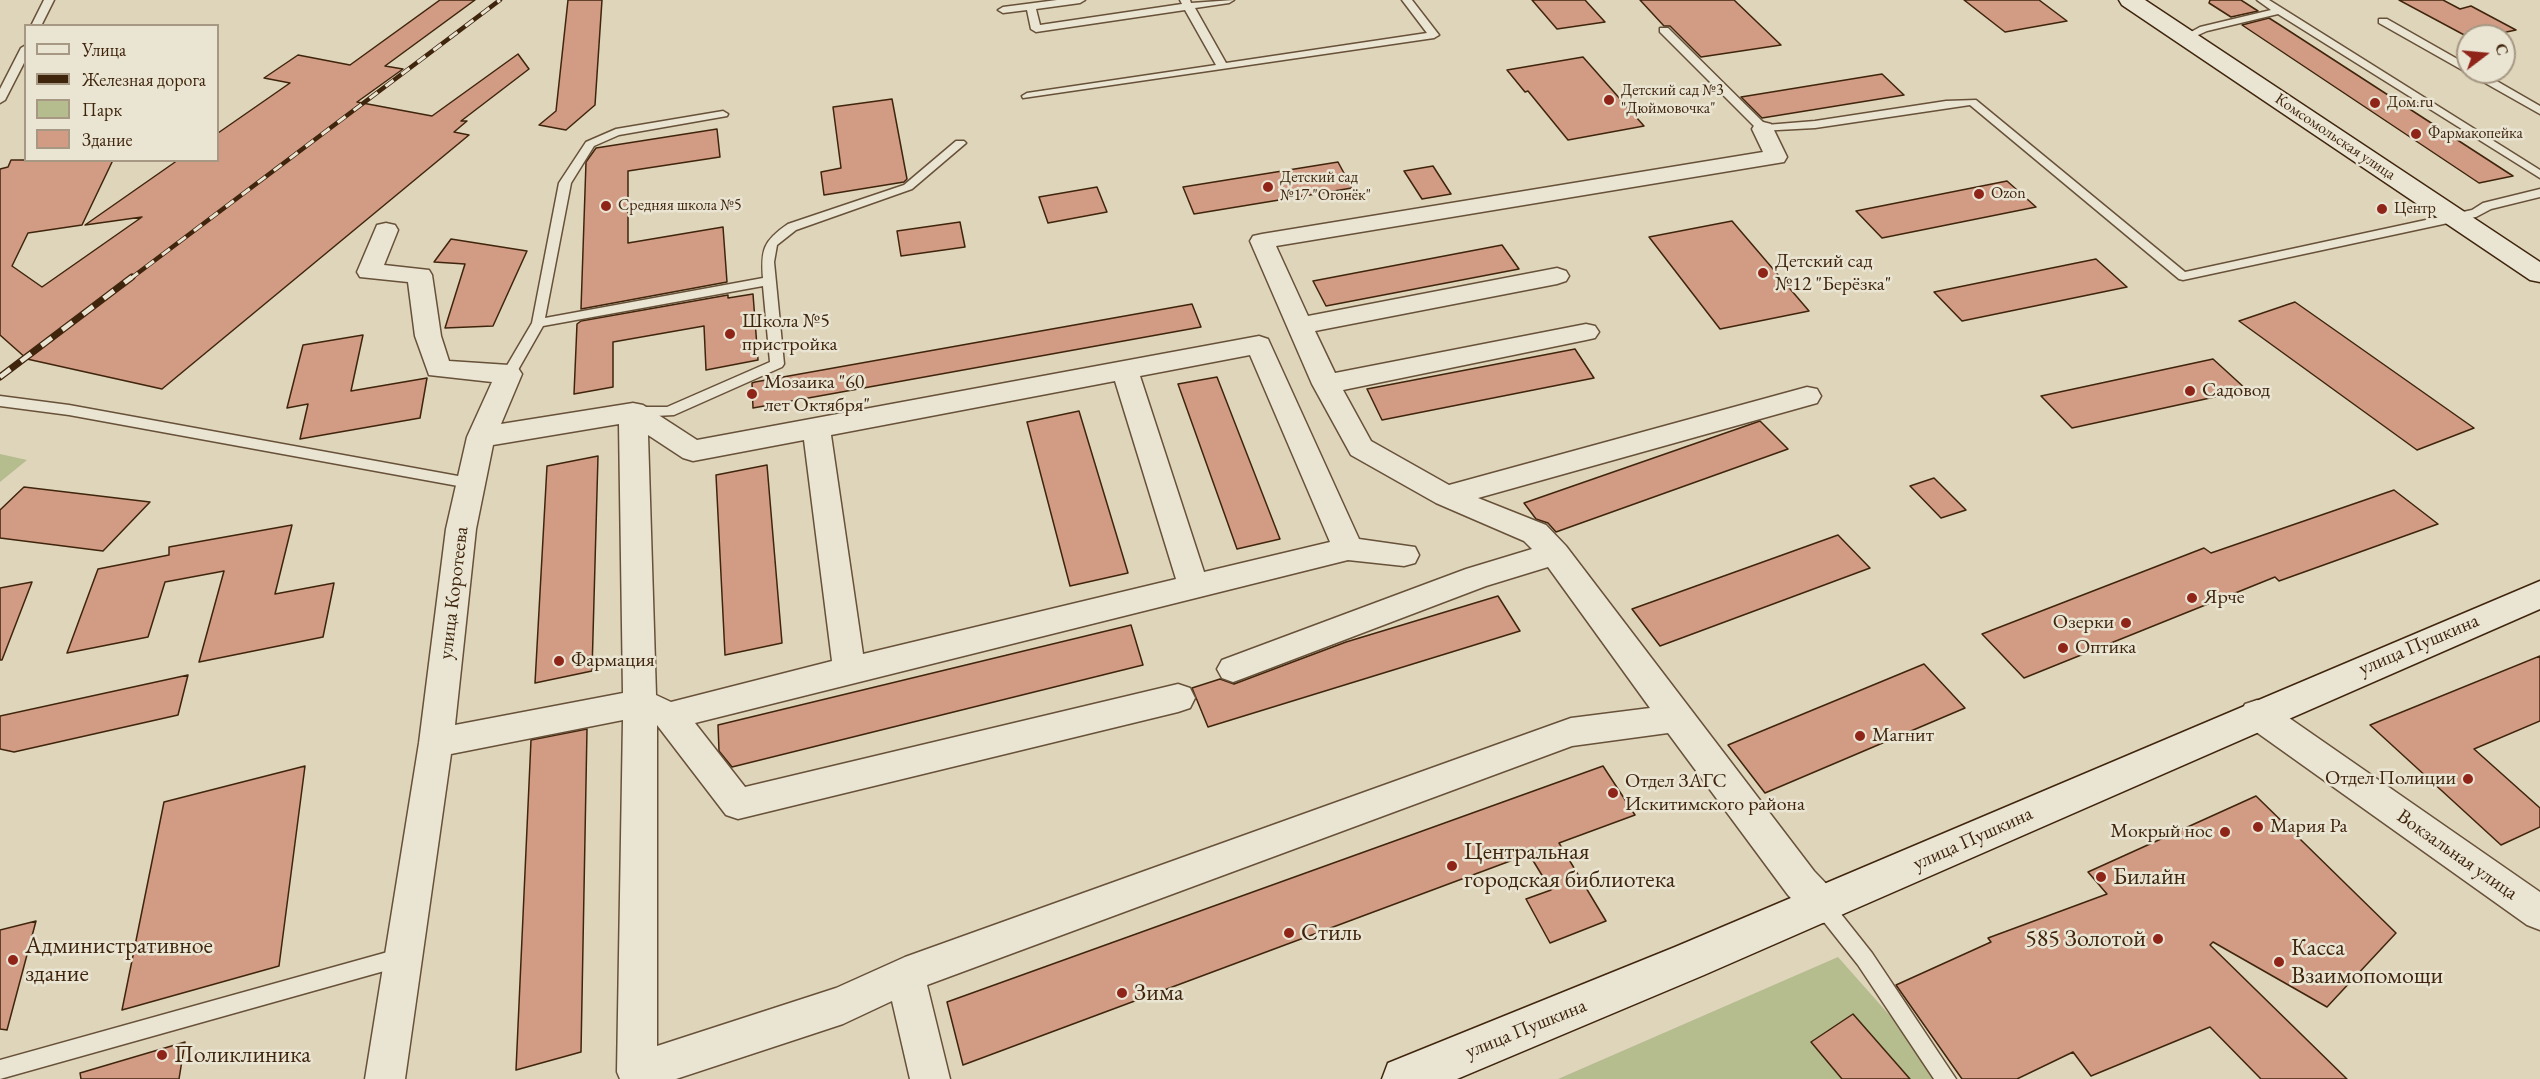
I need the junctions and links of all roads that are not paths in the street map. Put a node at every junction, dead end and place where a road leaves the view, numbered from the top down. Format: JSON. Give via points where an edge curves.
{"nodes":[{"id":1,"x":49,"y":0,"type":"edge"},
{"id":2,"x":1080,"y":0,"type":"edge"},
{"id":3,"x":1229,"y":0,"type":"edge"},
{"id":4,"x":1407,"y":0,"type":"edge"},
{"id":5,"x":2130,"y":0,"type":"edge"},
{"id":6,"x":2262,"y":0,"type":"edge"},
{"id":7,"x":1186,"y":3,"type":"edge"},
{"id":8,"x":1031,"y":7,"type":"junction"},
{"id":9,"x":1004,"y":10,"type":"dead end"},
{"id":10,"x":2279,"y":11,"type":"junction"},
{"id":11,"x":2383,"y":21,"type":"dead end"},
{"id":12,"x":37,"y":24,"type":"edge"},
{"id":13,"x":1664,"y":30,"type":"dead end"},
{"id":14,"x":2185,"y":38,"type":"junction"},
{"id":15,"x":24,"y":52,"type":"edge"},
{"id":16,"x":2456,"y":62,"type":"edge"},
{"id":17,"x":1222,"y":66,"type":"junction"},
{"id":18,"x":2494,"y":84,"type":"edge"},
{"id":19,"x":1027,"y":96,"type":"dead end"},
{"id":20,"x":0,"y":100,"type":"edge"},
{"id":21,"x":2540,"y":111,"type":"edge"},
{"id":22,"x":723,"y":114,"type":"dead end"},
{"id":23,"x":1762,"y":129,"type":"junction"},
{"id":24,"x":960,"y":143,"type":"dead end"},
{"id":25,"x":2540,"y":175,"type":"edge"},
{"id":26,"x":2540,"y":193,"type":"edge"},
{"id":27,"x":2455,"y":217,"type":"junction"},
{"id":28,"x":386,"y":230,"type":"dead end"},
{"id":29,"x":2540,"y":274,"type":"edge"},
{"id":30,"x":1557,"y":276,"type":"dead end"},
{"id":31,"x":769,"y":281,"type":"junction"},
{"id":32,"x":538,"y":323,"type":"junction"},
{"id":33,"x":1299,"y":326,"type":"junction"},
{"id":34,"x":1586,"y":332,"type":"dead end"},
{"id":35,"x":1125,"y":370,"type":"junction"},
{"id":36,"x":509,"y":374,"type":"junction"},
{"id":37,"x":1326,"y":384,"type":"junction"},
{"id":38,"x":1807,"y":396,"type":"dead end"},
{"id":39,"x":0,"y":401,"type":"edge"},
{"id":40,"x":633,"y":412,"type":"junction"},
{"id":41,"x":816,"y":428,"type":"junction"},
{"id":42,"x":481,"y":437,"type":"junction"},
{"id":43,"x":470,"y":483,"type":"junction"},
{"id":44,"x":1446,"y":496,"type":"junction"},
{"id":45,"x":1348,"y":549,"type":"junction"},
{"id":46,"x":1555,"y":554,"type":"junction"},
{"id":47,"x":1404,"y":555,"type":"dead end"},
{"id":48,"x":1194,"y":588,"type":"junction"},
{"id":49,"x":2540,"y":594,"type":"edge"},
{"id":50,"x":1233,"y":669,"type":"dead end"},
{"id":51,"x":849,"y":670,"type":"junction"},
{"id":52,"x":1178,"y":698,"type":"dead end"},
{"id":53,"x":655,"y":710,"type":"junction"},
{"id":54,"x":2257,"y":714,"type":"junction"},
{"id":55,"x":1676,"y":718,"type":"junction"},
{"id":56,"x":436,"y":743,"type":"junction"},
{"id":57,"x":1823,"y":906,"type":"junction"},
{"id":58,"x":2540,"y":913,"type":"edge"},
{"id":59,"x":402,"y":957,"type":"junction"},
{"id":60,"x":905,"y":975,"type":"junction"},
{"id":61,"x":0,"y":1070,"type":"edge"},
{"id":62,"x":385,"y":1079,"type":"edge"},
{"id":63,"x":930,"y":1079,"type":"edge"},
{"id":64,"x":1404,"y":1079,"type":"edge"},
{"id":65,"x":1946,"y":1079,"type":"edge"}],
"edges":[{"from":1,"to":12,"type":"lane"},
{"from":2,"to":8,"type":"lane"},
{"from":3,"to":7,"type":"lane"},
{"from":4,"to":17,"type":"lane","via":[[1434,35]]},
{"from":5,"to":14,"type":"street","name":"Комсомольская улица"},
{"from":6,"to":10,"type":"lane"},
{"from":7,"to":8,"type":"lane","via":[[1036,29]]},
{"from":7,"to":17,"type":"lane"},
{"from":8,"to":9,"type":"lane"},
{"from":10,"to":14,"type":"lane","via":[[2204,29]]},
{"from":10,"to":25,"type":"lane"},
{"from":11,"to":16,"type":"lane"},
{"from":13,"to":23,"type":"lane"},
{"from":14,"to":27,"type":"street","name":"Комсомольская улица"},
{"from":15,"to":20,"type":"lane"},
{"from":17,"to":19,"type":"lane"},
{"from":18,"to":21,"type":"lane"},
{"from":22,"to":32,"type":"lane","via":[[616,132],[590,144],[565,183]]},
{"from":23,"to":27,"type":"lane","via":[[1807,127],[1972,102],[2183,276]]},
{"from":23,"to":33,"type":"street","via":[[1776,157],[1262,241]]},
{"from":24,"to":31,"type":"lane","via":[[908,188],[792,227],[775,237],[767,252]]},
{"from":26,"to":27,"type":"lane"},
{"from":27,"to":29,"type":"street","name":"Комсомольская улица"},
{"from":28,"to":36,"type":"street","via":[[369,272],[420,276],[428,336],[438,369]]},
{"from":30,"to":33,"type":"street"},
{"from":31,"to":32,"type":"lane"},
{"from":31,"to":40,"type":"lane","via":[[777,364],[669,412]]},
{"from":32,"to":36,"type":"lane"},
{"from":33,"to":37,"type":"street"},
{"from":34,"to":37,"type":"street"},
{"from":35,"to":41,"type":"street"},
{"from":35,"to":45,"type":"street","via":[[1259,345]]},
{"from":35,"to":48,"type":"street"},
{"from":36,"to":42,"type":"street","name":"улица Коротеева"},
{"from":37,"to":44,"type":"street","via":[[1361,448]]},
{"from":38,"to":44,"type":"street"},
{"from":39,"to":43,"type":"lane"},
{"from":40,"to":41,"type":"street","via":[[693,451]]},
{"from":40,"to":42,"type":"street"},
{"from":40,"to":53,"type":"street"},
{"from":41,"to":51,"type":"street"},
{"from":42,"to":43,"type":"street","name":"улица Коротеева"},
{"from":43,"to":56,"type":"street","name":"улица Коротеева"},
{"from":44,"to":46,"type":"street","via":[[1535,533]]},
{"from":45,"to":47,"type":"street"},
{"from":45,"to":48,"type":"street"},
{"from":46,"to":50,"type":"street","via":[[1478,577]]},
{"from":46,"to":55,"type":"street"},
{"from":48,"to":51,"type":"street"},
{"from":49,"to":54,"type":"street","name":"улица Пушкина"},
{"from":51,"to":53,"type":"street"},
{"from":52,"to":53,"type":"street","via":[[738,804]]},
{"from":53,"to":56,"type":"street"},
{"from":53,"to":60,"type":"street","via":[[637,1072],[843,1005]]},
{"from":54,"to":57,"type":"street","name":"улица Пушкина"},
{"from":54,"to":58,"type":"street","name":"Вокзальная улица"},
{"from":55,"to":57,"type":"street"},
{"from":55,"to":60,"type":"street","via":[[1571,732]]},
{"from":56,"to":59,"type":"street","name":"улица Коротеева"},
{"from":57,"to":64,"type":"street","name":"улица Пушкина"},
{"from":57,"to":65,"type":"lane","via":[[1865,959]]},
{"from":59,"to":61,"type":"lane"},
{"from":59,"to":62,"type":"street","name":"улица Коротеева"},
{"from":60,"to":63,"type":"street"}]}
